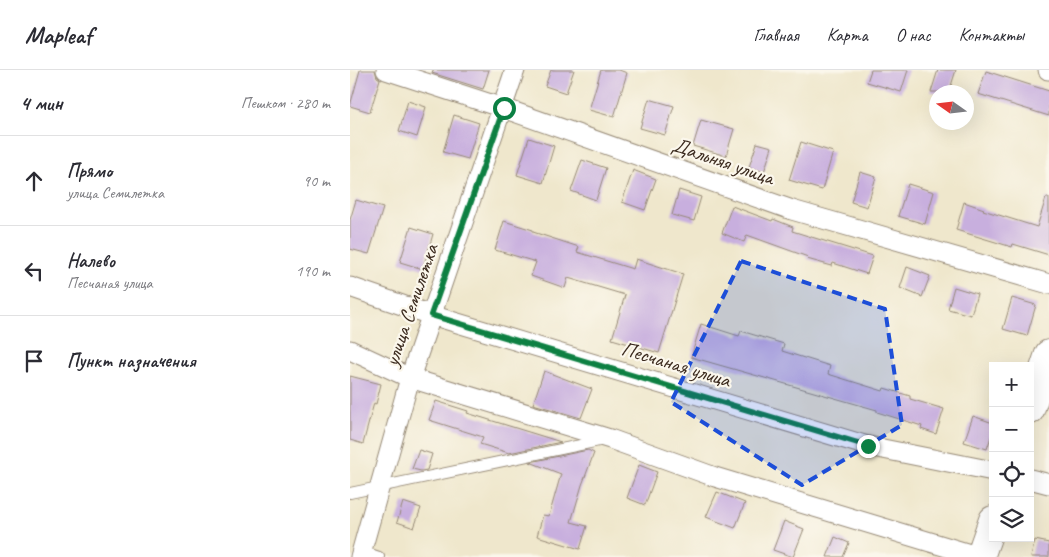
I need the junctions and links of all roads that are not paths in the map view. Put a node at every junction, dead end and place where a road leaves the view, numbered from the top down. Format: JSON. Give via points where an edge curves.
{"nodes":[{"id":1,"x":386,"y":70,"type":"edge"},
{"id":2,"x":516,"y":70,"type":"edge"},
{"id":3,"x":504,"y":108,"type":"junction"},
{"id":4,"x":1049,"y":284,"type":"edge"},
{"id":5,"x":350,"y":287,"type":"edge"},
{"id":6,"x":431,"y":315,"type":"junction"},
{"id":7,"x":350,"y":350,"type":"edge"},
{"id":8,"x":1049,"y":354,"type":"edge"},
{"id":9,"x":410,"y":378,"type":"junction"},
{"id":10,"x":1031,"y":407,"type":"edge"},
{"id":11,"x":610,"y":439,"type":"junction"},
{"id":12,"x":989,"y":470,"type":"edge"},
{"id":13,"x":1034,"y":480,"type":"edge"},
{"id":14,"x":1049,"y":484,"type":"edge"},
{"id":15,"x":350,"y":492,"type":"edge"},
{"id":16,"x":989,"y":531,"type":"edge"},
{"id":17,"x":360,"y":554,"type":"edge"},
{"id":18,"x":379,"y":557,"type":"edge"},
{"id":19,"x":980,"y":557,"type":"edge"}],
"edges":[{"from":1,"to":3,"type":"street","name":"Дальняя улица"},
{"from":2,"to":3,"type":"street","name":"улица Семилетка"},
{"from":3,"to":4,"type":"street","name":"Дальняя улица","via":[[792,210]]},
{"from":3,"to":6,"type":"street","name":"улица Семилетка"},
{"from":5,"to":6,"type":"street","name":"Песчаная улица"},
{"from":6,"to":9,"type":"street","name":"улица Семилетка"},
{"from":6,"to":12,"type":"street","name":"Песчаная улица","via":[[868,446]]},
{"from":7,"to":9,"type":"street"},
{"from":8,"to":10,"type":"main road"},
{"from":9,"to":11,"type":"street"},
{"from":9,"to":17,"type":"street","name":"улица Семилетка"},
{"from":11,"to":15,"type":"lane"},
{"from":11,"to":19,"type":"street","via":[[715,477]]},
{"from":13,"to":14,"type":"street"},
{"from":16,"to":19,"type":"main road"},
{"from":17,"to":18,"type":"lane"}]}
